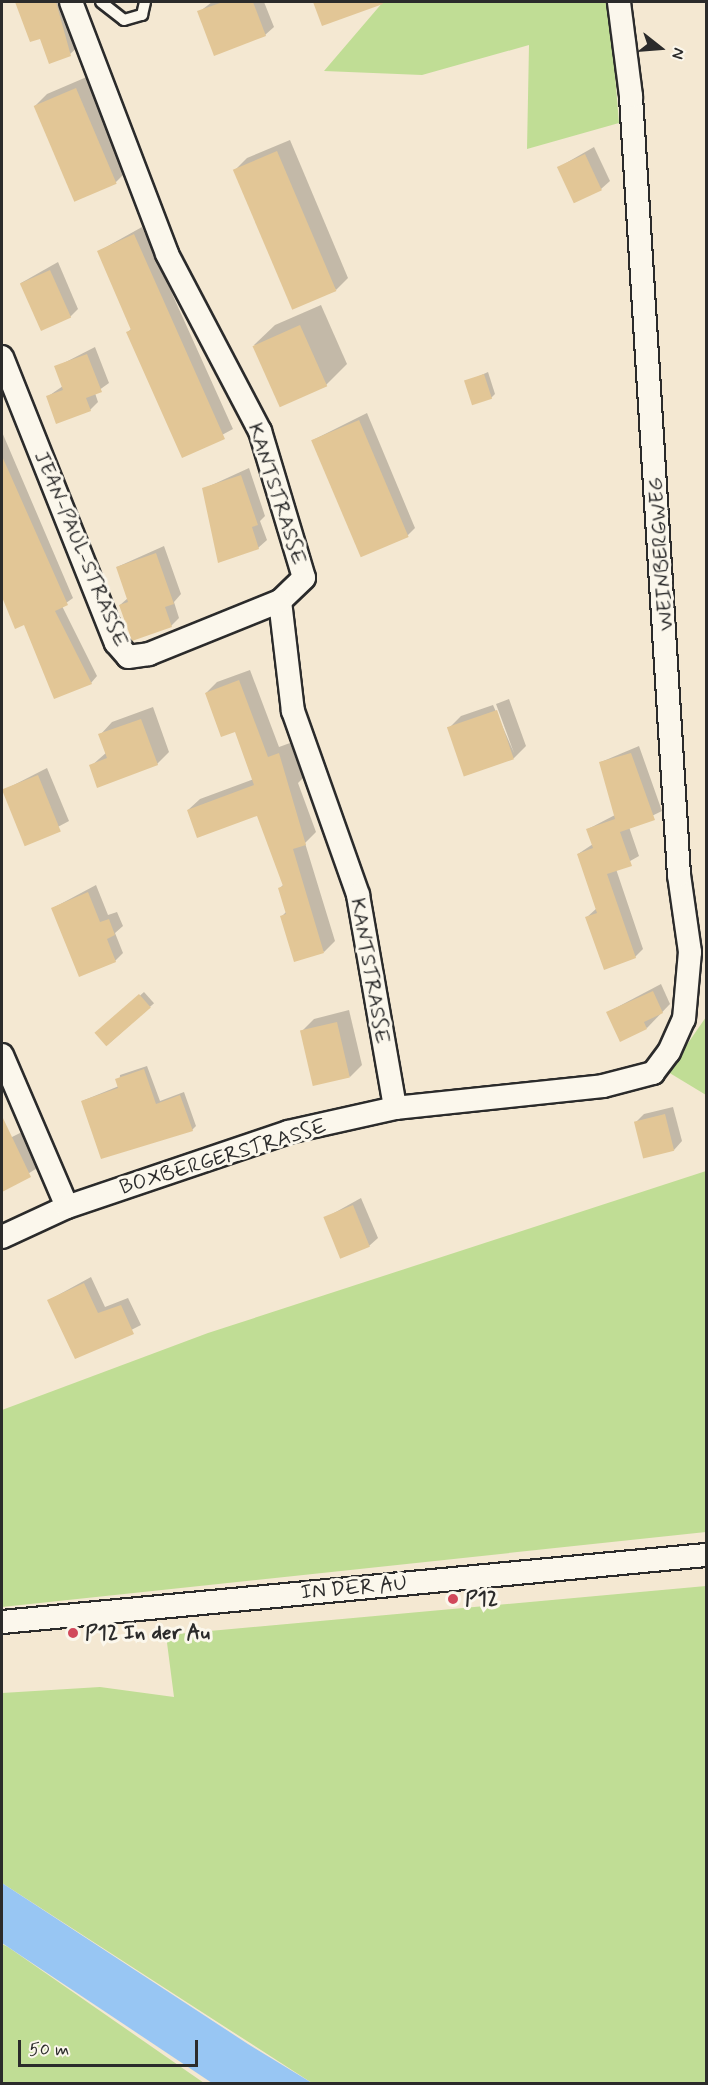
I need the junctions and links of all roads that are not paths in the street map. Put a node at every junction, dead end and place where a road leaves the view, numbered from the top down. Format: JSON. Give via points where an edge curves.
{"nodes":[{"id":1,"x":71,"y":2,"type":"edge"},
{"id":2,"x":101,"y":2,"type":"edge"},
{"id":3,"x":145,"y":2,"type":"edge"},
{"id":4,"x":619,"y":2,"type":"edge"},
{"id":5,"x":2,"y":357,"type":"edge"},
{"id":6,"x":280,"y":601,"type":"junction"},
{"id":7,"x":2,"y":1055,"type":"edge"},
{"id":8,"x":630,"y":1080,"type":"joint"},
{"id":9,"x":395,"y":1108,"type":"junction"},
{"id":10,"x":67,"y":1207,"type":"junction"},
{"id":11,"x":2,"y":1237,"type":"edge"},
{"id":12,"x":706,"y":1555,"type":"edge"},
{"id":13,"x":2,"y":1622,"type":"edge"}],
"edges":[{"from":1,"to":6,"type":"street","name":"KANTSTRASSE","via":[[167,254],[260,431],[304,578]]},
{"from":2,"to":3,"type":"lane","via":[[124,20],[142,15]]},
{"from":4,"to":8,"type":"street","name":"WEINBERGWEG","via":[[631,96],[679,875],[690,952],[684,1019],[669,1052],[653,1073]]},
{"from":5,"to":6,"type":"street","name":"JEAN-PAUL-STRASSE","via":[[116,643],[128,657],[149,654]]},
{"from":6,"to":9,"type":"street","name":"KANTSTRASSE","via":[[293,711],[358,895]]},
{"from":7,"to":10,"type":"street"},
{"from":8,"to":9,"type":"street","name":"BOXBERGERSTRASSE"},
{"from":9,"to":10,"type":"street","name":"BOXBERGERSTRASSE","via":[[288,1132]]},
{"from":10,"to":11,"type":"street","name":"BOXBERGERSTRASSE"},
{"from":12,"to":13,"type":"street","name":"IN DER AU","via":[[258,1601]]}]}
